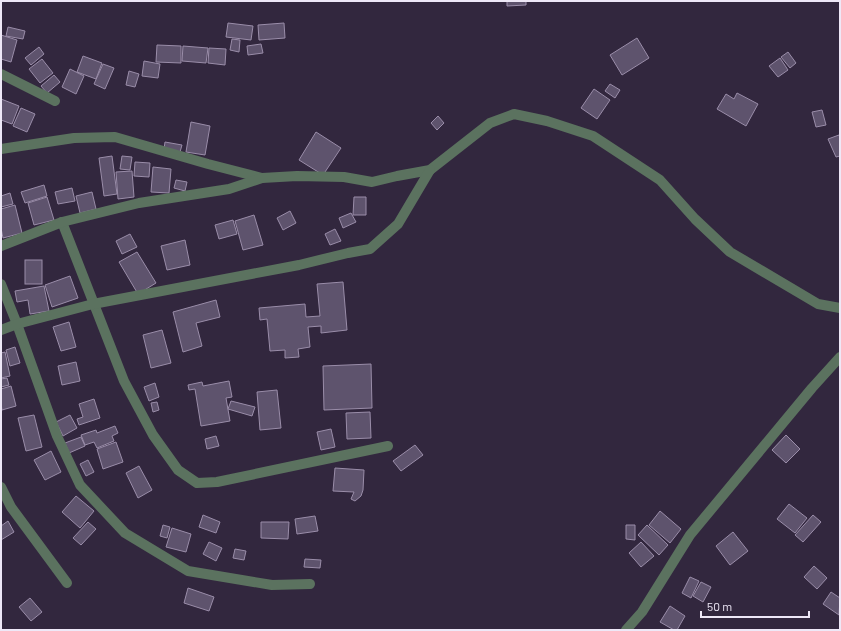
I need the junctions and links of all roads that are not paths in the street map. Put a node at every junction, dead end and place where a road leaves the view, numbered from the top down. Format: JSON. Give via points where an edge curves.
{"nodes":[{"id":1,"x":1,"y":74,"type":"edge"},
{"id":2,"x":55,"y":101,"type":"dead end"},
{"id":3,"x":1,"y":148,"type":"edge"},
{"id":4,"x":430,"y":170,"type":"junction"},
{"id":5,"x":262,"y":178,"type":"junction"},
{"id":6,"x":62,"y":222,"type":"junction"},
{"id":7,"x":1,"y":246,"type":"edge"},
{"id":8,"x":1,"y":284,"type":"edge"},
{"id":9,"x":93,"y":304,"type":"junction"},
{"id":10,"x":840,"y":308,"type":"edge"},
{"id":11,"x":17,"y":324,"type":"junction"},
{"id":12,"x":1,"y":330,"type":"edge"},
{"id":13,"x":840,"y":357,"type":"edge"},
{"id":14,"x":388,"y":446,"type":"dead end"},
{"id":15,"x":1,"y":487,"type":"edge"},
{"id":16,"x":66,"y":582,"type":"dead end"},
{"id":17,"x":310,"y":584,"type":"dead end"},
{"id":18,"x":626,"y":630,"type":"edge"}],
"edges":[{"from":1,"to":2,"type":"street"},
{"from":3,"to":5,"type":"street","via":[[74,138],[115,137]]},
{"from":4,"to":5,"type":"street","via":[[372,182],[344,177]]},
{"from":4,"to":9,"type":"street","via":[[398,224],[370,249]]},
{"from":4,"to":10,"type":"street","via":[[490,123],[514,114],[547,121],[593,136],[660,180],[695,219],[730,252],[818,304]]},
{"from":5,"to":6,"type":"street","via":[[228,189],[139,203]]},
{"from":6,"to":7,"type":"street"},
{"from":6,"to":9,"type":"street"},
{"from":8,"to":11,"type":"street"},
{"from":9,"to":11,"type":"street"},
{"from":9,"to":14,"type":"street","via":[[124,381],[153,435],[178,470],[197,483],[217,482]]},
{"from":11,"to":12,"type":"street"},
{"from":11,"to":17,"type":"street","via":[[57,436],[80,485],[125,533],[188,571],[272,585]]},
{"from":13,"to":18,"type":"street","via":[[690,535],[642,612]]},
{"from":15,"to":16,"type":"street","via":[[11,507]]}]}
